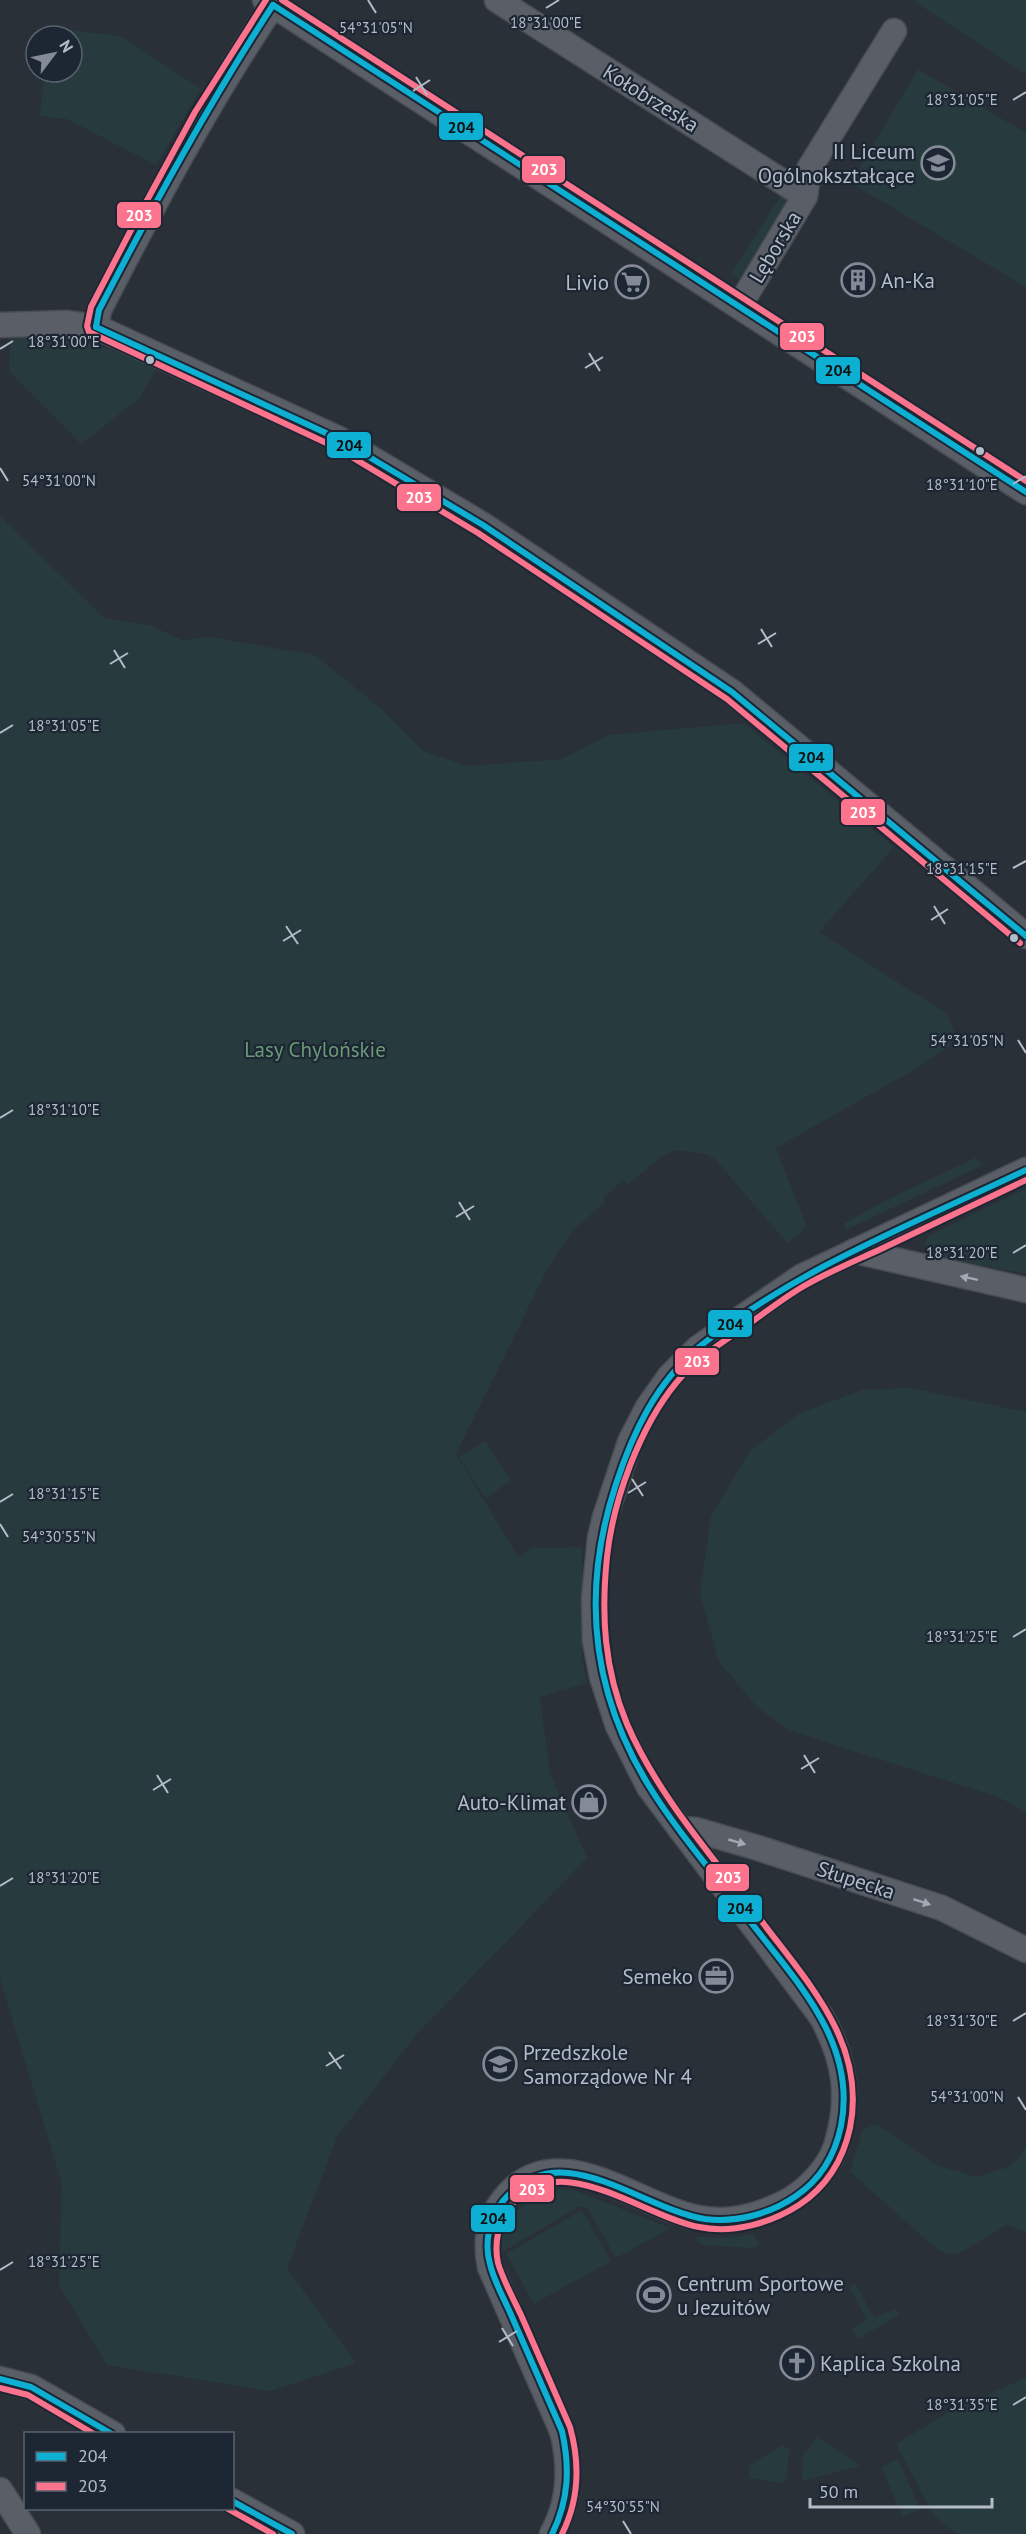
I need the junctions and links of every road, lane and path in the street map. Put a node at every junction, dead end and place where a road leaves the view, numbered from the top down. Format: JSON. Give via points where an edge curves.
{"nodes":[{"id":1,"x":497,"y":0,"type":"edge"},
{"id":2,"x":269,"y":3,"type":"edge"},
{"id":3,"x":894,"y":31,"type":"dead end"},
{"id":4,"x":805,"y":196,"type":"junction"},
{"id":5,"x":740,"y":305,"type":"junction"},
{"id":6,"x":0,"y":325,"type":"edge"},
{"id":7,"x":96,"y":327,"type":"junction"},
{"id":8,"x":1026,"y":492,"type":"edge"},
{"id":9,"x":1026,"y":936,"type":"edge"},
{"id":10,"x":1026,"y":1170,"type":"edge"},
{"id":11,"x":855,"y":1251,"type":"junction"},
{"id":12,"x":1026,"y":1290,"type":"edge"},
{"id":13,"x":680,"y":1829,"type":"junction"},
{"id":14,"x":1026,"y":1950,"type":"edge"},
{"id":15,"x":0,"y":2379,"type":"edge"},
{"id":16,"x":111,"y":2432,"type":"edge"},
{"id":17,"x":0,"y":2490,"type":"edge"},
{"id":18,"x":234,"y":2502,"type":"edge"},
{"id":19,"x":28,"y":2534,"type":"edge"},
{"id":20,"x":292,"y":2534,"type":"edge"},
{"id":21,"x":552,"y":2534,"type":"edge"}],
"edges":[{"from":1,"to":4,"type":"street","name":"Kołobrzeska"},
{"from":2,"to":5,"type":"street"},
{"from":2,"to":7,"type":"street","via":[[168,175],[99,310]]},
{"from":3,"to":4,"type":"street","name":"Lęborska","via":[[809,169]]},
{"from":4,"to":5,"type":"street","name":"Lęborska"},
{"from":5,"to":8,"type":"street"},
{"from":6,"to":7,"type":"street","via":[[66,323]]},
{"from":7,"to":9,"type":"street","via":[[339,439],[483,525],[732,692]]},
{"from":10,"to":11,"type":"street"},
{"from":12,"to":11,"type":"street","one_way":true},
{"from":11,"to":13,"type":"street","via":[[788,1285],[715,1335],[680,1365],[648,1407],[616,1480],[600,1538],[594,1598],[597,1650],[609,1702],[632,1757]]},
{"from":13,"to":14,"type":"street","name":"Słupecka","one_way":true,"via":[[755,1847],[942,1908]]},
{"from":13,"to":21,"type":"street","via":[[821,2016],[841,2058],[845,2113],[833,2155],[809,2185],[791,2199],[746,2218],[701,2219],[679,2214],[565,2169],[533,2176],[502,2201],[486,2247],[490,2267],[562,2431],[567,2458],[565,2498]]},
{"from":15,"to":16,"type":"street","via":[[31,2387]]},
{"from":17,"to":19,"type":"street"},
{"from":18,"to":20,"type":"street"}]}
